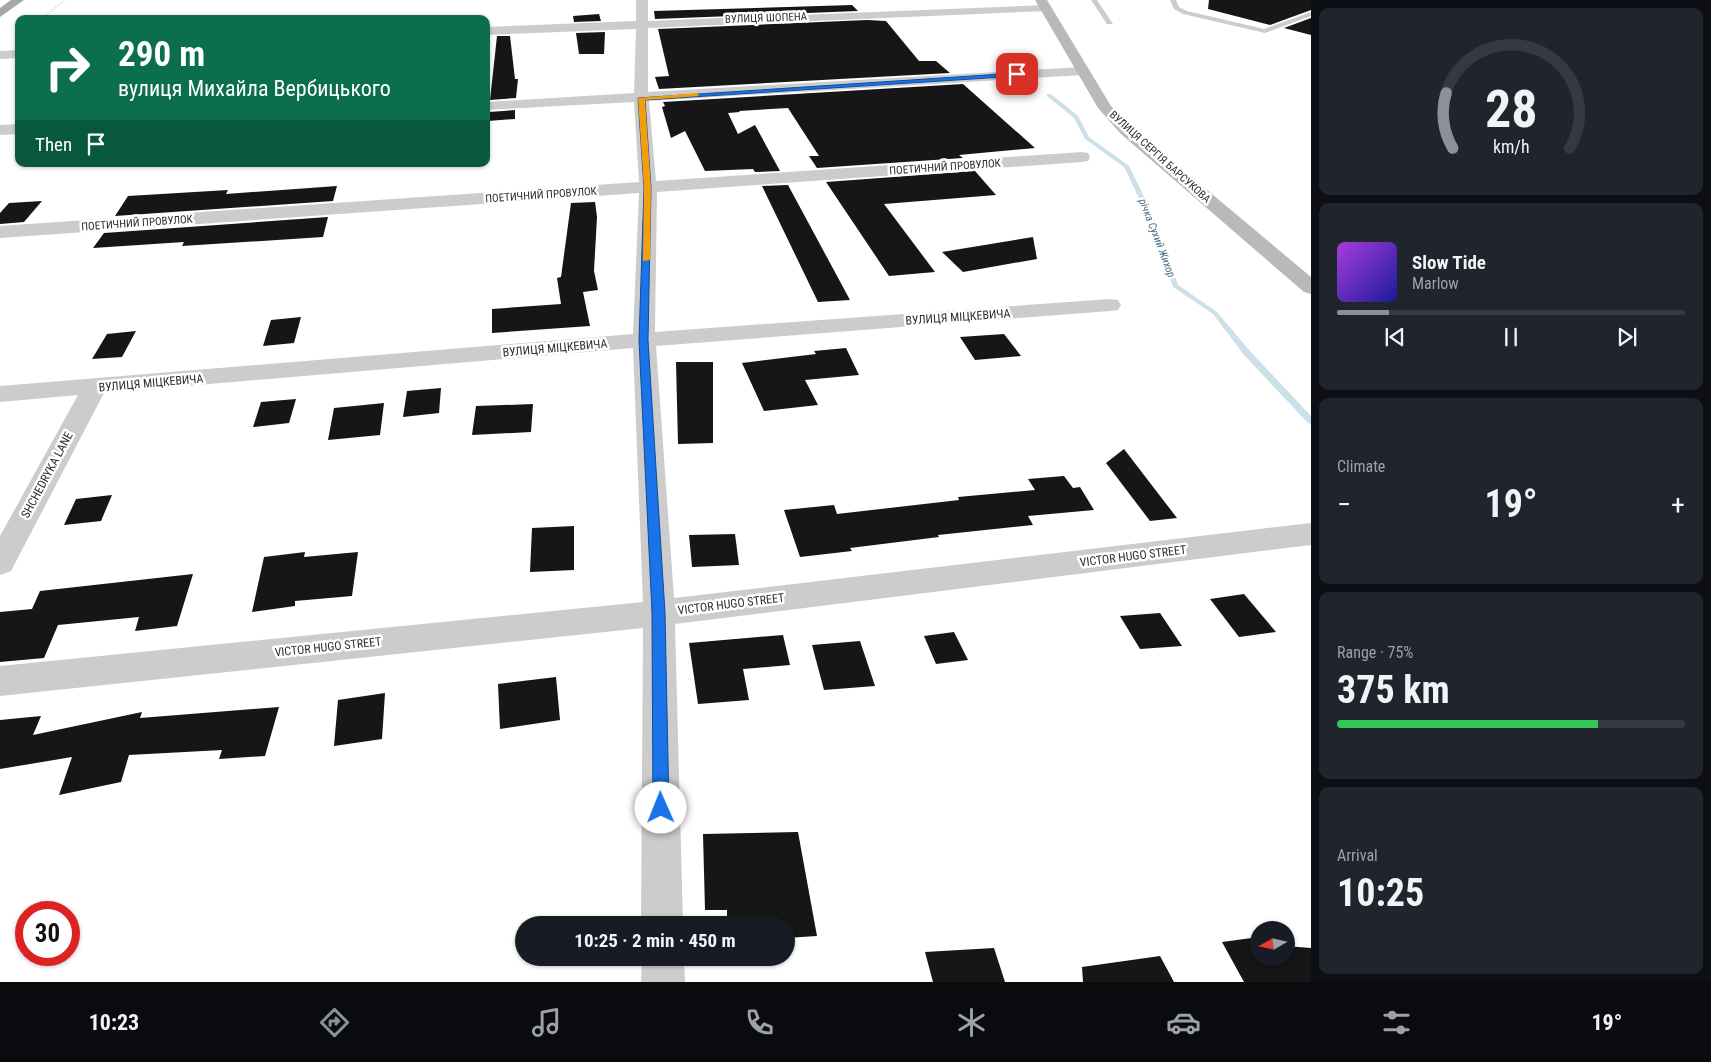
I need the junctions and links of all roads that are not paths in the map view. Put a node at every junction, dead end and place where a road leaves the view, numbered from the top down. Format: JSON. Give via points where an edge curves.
{"nodes":[{"id":1,"x":18,"y":0,"type":"edge"},
{"id":2,"x":1094,"y":0,"type":"edge"},
{"id":3,"x":1173,"y":0,"type":"edge"},
{"id":4,"x":1043,"y":4,"type":"edge"},
{"id":5,"x":641,"y":12,"type":"edge"},
{"id":6,"x":0,"y":14,"type":"edge"},
{"id":7,"x":1311,"y":14,"type":"edge"},
{"id":8,"x":1110,"y":22,"type":"dead end"},
{"id":9,"x":490,"y":31,"type":"edge"},
{"id":10,"x":15,"y":54,"type":"edge"},
{"id":11,"x":0,"y":55,"type":"edge"},
{"id":12,"x":1083,"y":70,"type":"junction"},
{"id":13,"x":641,"y":98,"type":"junction"},
{"id":14,"x":490,"y":106,"type":"edge"},
{"id":15,"x":15,"y":129,"type":"edge"},
{"id":16,"x":0,"y":130,"type":"edge"},
{"id":17,"x":1082,"y":158,"type":"dead end"},
{"id":18,"x":648,"y":188,"type":"junction"},
{"id":19,"x":0,"y":232,"type":"edge"},
{"id":20,"x":1311,"y":288,"type":"edge"},
{"id":21,"x":1110,"y":306,"type":"dead end"},
{"id":22,"x":644,"y":340,"type":"junction"},
{"id":23,"x":94,"y":388,"type":"junction"},
{"id":24,"x":0,"y":394,"type":"edge"},
{"id":25,"x":1311,"y":534,"type":"edge"},
{"id":26,"x":0,"y":563,"type":"edge"},
{"id":27,"x":658,"y":613,"type":"junction"},
{"id":28,"x":0,"y":681,"type":"edge"},
{"id":29,"x":662,"y":916,"type":"edge"},
{"id":30,"x":663,"y":966,"type":"edge"},
{"id":31,"x":663,"y":982,"type":"edge"}],
"edges":[{"from":1,"to":6,"type":"main road"},
{"from":2,"to":8,"type":"lane"},
{"from":3,"to":7,"type":"lane","via":[[1176,8],[1185,13],[1265,31]]},
{"from":4,"to":5,"type":"street","name":"ВУЛИЦЯ ШОПЕНА"},
{"from":4,"to":12,"type":"main road","name":"ВУЛИЦЯ СЕРГІЯ БАРСУКОВА"},
{"from":5,"to":9,"type":"street","name":"ВУЛИЦЯ ШОПЕНА"},
{"from":5,"to":13,"type":"street"},
{"from":10,"to":11,"type":"street"},
{"from":12,"to":13,"type":"street"},
{"from":12,"to":20,"type":"main road","name":"ВУЛИЦЯ СЕРГІЯ БАРСУКОВА","via":[[1105,108],[1127,131]]},
{"from":13,"to":14,"type":"street"},
{"from":13,"to":18,"type":"street"},
{"from":15,"to":16,"type":"street"},
{"from":17,"to":18,"type":"street","name":"ПОЕТИЧНИЙ ПРОВУЛОК"},
{"from":18,"to":19,"type":"street","name":"ПОЕТИЧНИЙ ПРОВУЛОК"},
{"from":18,"to":22,"type":"street"},
{"from":21,"to":22,"type":"street","name":"ВУЛИЦЯ МІЦКЕВИЧА"},
{"from":22,"to":23,"type":"street","name":"ВУЛИЦЯ МІЦКЕВИЧА"},
{"from":22,"to":27,"type":"street"},
{"from":23,"to":24,"type":"street","name":"ВУЛИЦЯ МІЦКЕВИЧА"},
{"from":23,"to":26,"type":"street","name":"SHCHEDRYKA LANE"},
{"from":25,"to":27,"type":"street","name":"VICTOR HUGO STREET"},
{"from":27,"to":28,"type":"street","name":"VICTOR HUGO STREET"},
{"from":27,"to":29,"type":"street"},
{"from":30,"to":31,"type":"street"}]}
